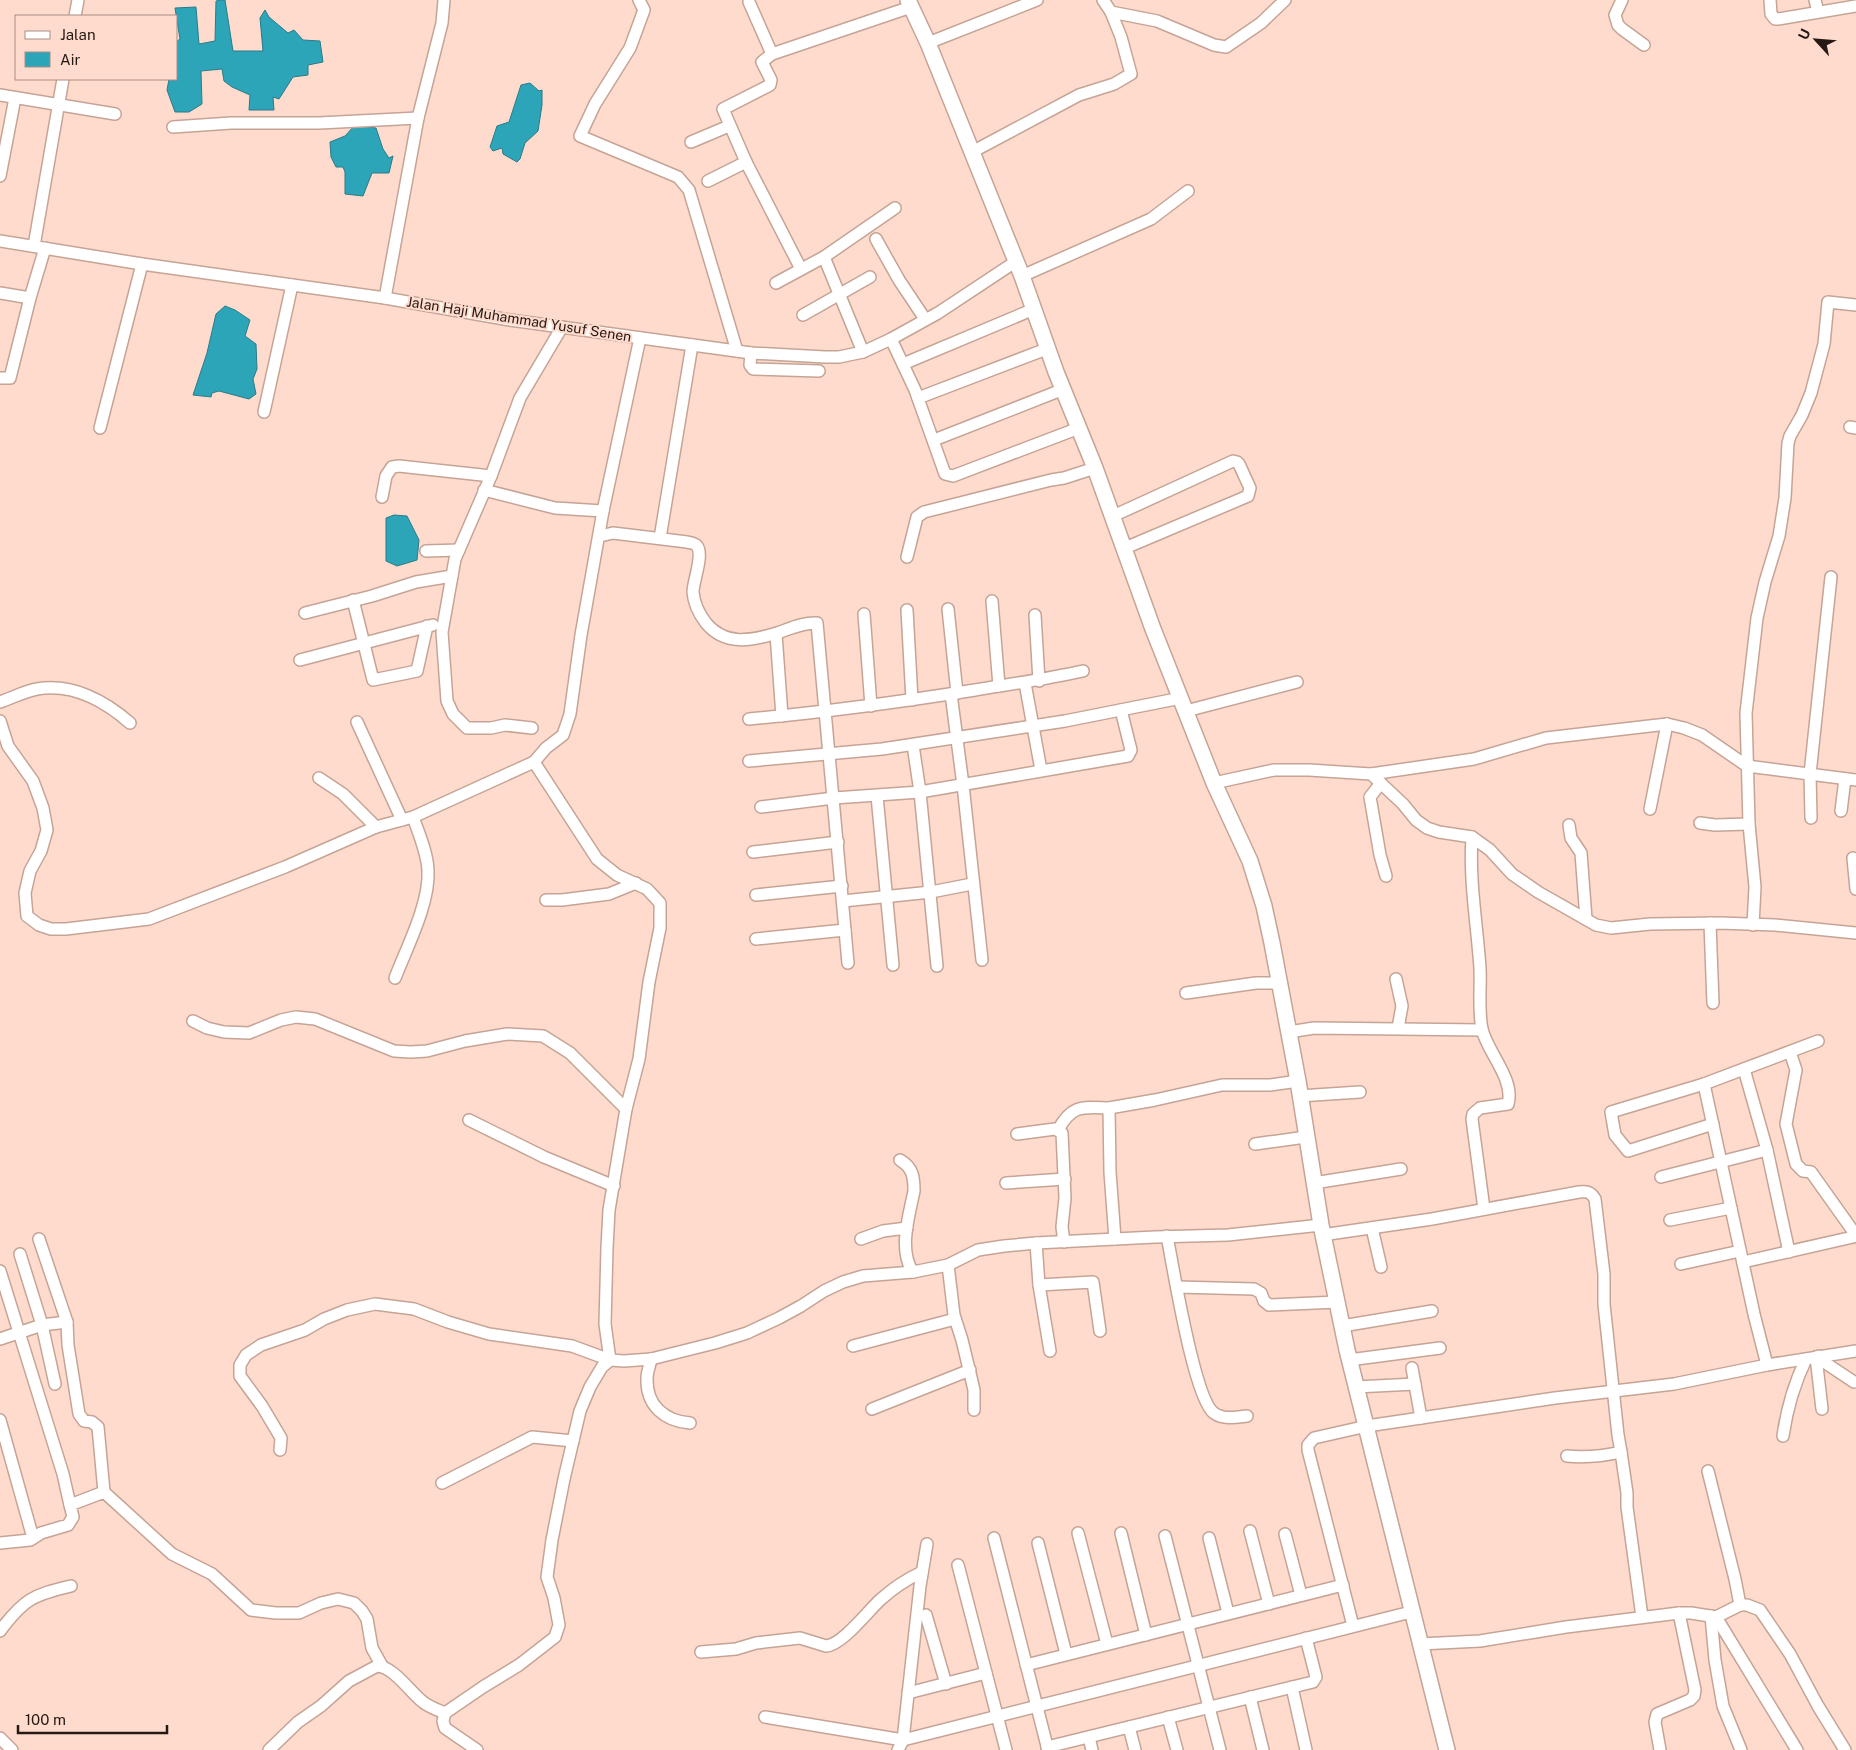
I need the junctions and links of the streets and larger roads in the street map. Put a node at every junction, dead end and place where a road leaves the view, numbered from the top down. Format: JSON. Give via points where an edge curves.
{"nodes":[{"id":1,"x":78,"y":0,"type":"edge"},
{"id":2,"x":444,"y":0,"type":"edge"},
{"id":3,"x":640,"y":0,"type":"edge"},
{"id":4,"x":1037,"y":0,"type":"edge"},
{"id":5,"x":1103,"y":0,"type":"edge"},
{"id":6,"x":1285,"y":0,"type":"edge"},
{"id":7,"x":1622,"y":0,"type":"edge"},
{"id":8,"x":1770,"y":0,"type":"edge"},
{"id":9,"x":1815,"y":0,"type":"edge"},
{"id":10,"x":749,"y":2,"type":"dead end"},
{"id":11,"x":909,"y":3,"type":"edge"},
{"id":12,"x":1856,"y":6,"type":"edge"},
{"id":13,"x":1111,"y":12,"type":"junction"},
{"id":14,"x":1818,"y":12,"type":"junction"},
{"id":15,"x":75,"y":15,"type":"edge"},
{"id":16,"x":928,"y":43,"type":"junction"},
{"id":17,"x":1644,"y":45,"type":"dead end"},
{"id":18,"x":772,"y":54,"type":"junction"},
{"id":19,"x":63,"y":80,"type":"edge"},
{"id":20,"x":0,"y":95,"type":"edge"},
{"id":21,"x":15,"y":98,"type":"junction"},
{"id":22,"x":59,"y":105,"type":"junction"},
{"id":23,"x":115,"y":114,"type":"dead end"},
{"id":24,"x":418,"y":118,"type":"junction"},
{"id":25,"x":729,"y":126,"type":"junction"},
{"id":26,"x":173,"y":127,"type":"dead end"},
{"id":27,"x":691,"y":142,"type":"dead end"},
{"id":28,"x":972,"y":152,"type":"junction"},
{"id":29,"x":746,"y":162,"type":"junction"},
{"id":30,"x":0,"y":176,"type":"edge"},
{"id":31,"x":708,"y":181,"type":"dead end"},
{"id":32,"x":1188,"y":191,"type":"dead end"},
{"id":33,"x":895,"y":208,"type":"dead end"},
{"id":34,"x":876,"y":239,"type":"dead end"},
{"id":35,"x":0,"y":241,"type":"edge"},
{"id":36,"x":39,"y":247,"type":"junction"},
{"id":37,"x":824,"y":257,"type":"junction"},
{"id":38,"x":1015,"y":262,"type":"junction"},
{"id":39,"x":142,"y":264,"type":"junction"},
{"id":40,"x":801,"y":269,"type":"junction"},
{"id":41,"x":1022,"y":276,"type":"junction"},
{"id":42,"x":870,"y":277,"type":"dead end"},
{"id":43,"x":776,"y":283,"type":"dead end"},
{"id":44,"x":292,"y":285,"type":"junction"},
{"id":45,"x":0,"y":293,"type":"edge"},
{"id":46,"x":840,"y":296,"type":"junction"},
{"id":47,"x":30,"y":298,"type":"junction"},
{"id":48,"x":384,"y":298,"type":"junction"},
{"id":49,"x":1856,"y":304,"type":"edge"},
{"id":50,"x":1034,"y":309,"type":"junction"},
{"id":51,"x":803,"y":315,"type":"dead end"},
{"id":52,"x":925,"y":319,"type":"junction"},
{"id":53,"x":562,"y":327,"type":"junction"},
{"id":54,"x":640,"y":338,"type":"junction"},
{"id":55,"x":892,"y":339,"type":"junction"},
{"id":56,"x":692,"y":344,"type":"junction"},
{"id":57,"x":1048,"y":348,"type":"junction"},
{"id":58,"x":736,"y":351,"type":"junction"},
{"id":59,"x":862,"y":352,"type":"junction"},
{"id":60,"x":751,"y":353,"type":"junction"},
{"id":61,"x":903,"y":364,"type":"junction"},
{"id":62,"x":819,"y":371,"type":"dead end"},
{"id":63,"x":0,"y":378,"type":"edge"},
{"id":64,"x":1064,"y":389,"type":"junction"},
{"id":65,"x":918,"y":398,"type":"junction"},
{"id":66,"x":264,"y":412,"type":"dead end"},
{"id":67,"x":100,"y":428,"type":"dead end"},
{"id":68,"x":1079,"y":428,"type":"junction"},
{"id":69,"x":934,"y":440,"type":"junction"},
{"id":70,"x":1095,"y":468,"type":"junction"},
{"id":71,"x":491,"y":476,"type":"junction"},
{"id":72,"x":484,"y":490,"type":"junction"},
{"id":73,"x":382,"y":497,"type":"dead end"},
{"id":74,"x":604,"y":511,"type":"junction"},
{"id":75,"x":1113,"y":516,"type":"junction"},
{"id":76,"x":600,"y":536,"type":"junction"},
{"id":77,"x":660,"y":538,"type":"junction"},
{"id":78,"x":1124,"y":548,"type":"junction"},
{"id":79,"x":459,"y":550,"type":"junction"},
{"id":80,"x":426,"y":551,"type":"dead end"},
{"id":81,"x":907,"y":557,"type":"dead end"},
{"id":82,"x":452,"y":576,"type":"junction"},
{"id":83,"x":1831,"y":577,"type":"dead end"},
{"id":84,"x":353,"y":600,"type":"junction"},
{"id":85,"x":992,"y":601,"type":"dead end"},
{"id":86,"x":948,"y":609,"type":"dead end"},
{"id":87,"x":907,"y":610,"type":"dead end"},
{"id":88,"x":305,"y":613,"type":"dead end"},
{"id":89,"x":864,"y":614,"type":"dead end"},
{"id":90,"x":1036,"y":615,"type":"dead end"},
{"id":91,"x":444,"y":622,"type":"junction"},
{"id":92,"x":427,"y":626,"type":"junction"},
{"id":93,"x":776,"y":634,"type":"junction"},
{"id":94,"x":363,"y":643,"type":"junction"},
{"id":95,"x":300,"y":660,"type":"dead end"},
{"id":96,"x":1083,"y":671,"type":"dead end"},
{"id":97,"x":1039,"y":681,"type":"junction"},
{"id":98,"x":1297,"y":682,"type":"dead end"},
{"id":99,"x":1025,"y":683,"type":"junction"},
{"id":100,"x":1000,"y":686,"type":"junction"},
{"id":101,"x":954,"y":694,"type":"junction"},
{"id":102,"x":912,"y":700,"type":"junction"},
{"id":103,"x":0,"y":702,"type":"edge"},
{"id":104,"x":1184,"y":705,"type":"junction"},
{"id":105,"x":871,"y":706,"type":"junction"},
{"id":106,"x":1121,"y":710,"type":"junction"},
{"id":107,"x":826,"y":712,"type":"junction"},
{"id":108,"x":782,"y":716,"type":"junction"},
{"id":109,"x":749,"y":719,"type":"dead end"},
{"id":110,"x":0,"y":721,"type":"edge"},
{"id":111,"x":357,"y":722,"type":"dead end"},
{"id":112,"x":130,"y":723,"type":"dead end"},
{"id":113,"x":1667,"y":724,"type":"junction"},
{"id":114,"x":1032,"y":726,"type":"junction"},
{"id":115,"x":532,"y":728,"type":"dead end"},
{"id":116,"x":956,"y":738,"type":"junction"},
{"id":117,"x":913,"y":745,"type":"junction"},
{"id":118,"x":830,"y":754,"type":"junction"},
{"id":119,"x":749,"y":761,"type":"dead end"},
{"id":120,"x":534,"y":762,"type":"junction"},
{"id":121,"x":1747,"y":766,"type":"junction"},
{"id":122,"x":1041,"y":770,"type":"junction"},
{"id":123,"x":1371,"y":774,"type":"junction"},
{"id":124,"x":1810,"y":774,"type":"junction"},
{"id":125,"x":319,"y":778,"type":"dead end"},
{"id":126,"x":1850,"y":779,"type":"edge"},
{"id":127,"x":1214,"y":783,"type":"junction"},
{"id":128,"x":1381,"y":784,"type":"junction"},
{"id":129,"x":963,"y":786,"type":"junction"},
{"id":130,"x":920,"y":792,"type":"junction"},
{"id":131,"x":877,"y":796,"type":"junction"},
{"id":132,"x":834,"y":798,"type":"junction"},
{"id":133,"x":761,"y":807,"type":"dead end"},
{"id":134,"x":1650,"y":808,"type":"dead end"},
{"id":135,"x":1841,"y":811,"type":"dead end"},
{"id":136,"x":1811,"y":818,"type":"dead end"},
{"id":137,"x":408,"y":819,"type":"junction"},
{"id":138,"x":1700,"y":823,"type":"dead end"},
{"id":139,"x":1749,"y":824,"type":"junction"},
{"id":140,"x":1569,"y":825,"type":"dead end"},
{"id":141,"x":376,"y":827,"type":"junction"},
{"id":142,"x":1472,"y":837,"type":"junction"},
{"id":143,"x":838,"y":842,"type":"junction"},
{"id":144,"x":753,"y":852,"type":"dead end"},
{"id":145,"x":1853,"y":858,"type":"dead end"},
{"id":146,"x":1386,"y":876,"type":"dead end"},
{"id":147,"x":636,"y":883,"type":"junction"},
{"id":148,"x":972,"y":884,"type":"junction"},
{"id":149,"x":842,"y":886,"type":"junction"},
{"id":150,"x":1856,"y":889,"type":"edge"},
{"id":151,"x":931,"y":892,"type":"junction"},
{"id":152,"x":756,"y":895,"type":"dead end"},
{"id":153,"x":887,"y":897,"type":"junction"},
{"id":154,"x":546,"y":900,"type":"dead end"},
{"id":155,"x":843,"y":901,"type":"junction"},
{"id":156,"x":1586,"y":919,"type":"junction"},
{"id":157,"x":1710,"y":923,"type":"junction"},
{"id":158,"x":1753,"y":925,"type":"junction"},
{"id":159,"x":845,"y":930,"type":"junction"},
{"id":160,"x":1856,"y":933,"type":"edge"},
{"id":161,"x":756,"y":939,"type":"dead end"},
{"id":162,"x":982,"y":960,"type":"dead end"},
{"id":163,"x":848,"y":963,"type":"dead end"},
{"id":164,"x":893,"y":965,"type":"dead end"},
{"id":165,"x":937,"y":966,"type":"dead end"},
{"id":166,"x":395,"y":978,"type":"dead end"},
{"id":167,"x":1396,"y":979,"type":"dead end"},
{"id":168,"x":1278,"y":983,"type":"junction"},
{"id":169,"x":1186,"y":993,"type":"dead end"},
{"id":170,"x":1713,"y":1003,"type":"dead end"},
{"id":171,"x":193,"y":1020,"type":"dead end"},
{"id":172,"x":1398,"y":1028,"type":"junction"},
{"id":173,"x":1482,"y":1030,"type":"junction"},
{"id":174,"x":1288,"y":1032,"type":"junction"},
{"id":175,"x":1818,"y":1042,"type":"dead end"},
{"id":176,"x":1790,"y":1052,"type":"junction"},
{"id":177,"x":1744,"y":1069,"type":"junction"},
{"id":178,"x":1704,"y":1084,"type":"junction"},
{"id":179,"x":1299,"y":1089,"type":"junction"},
{"id":180,"x":1360,"y":1092,"type":"dead end"},
{"id":181,"x":1109,"y":1108,"type":"junction"},
{"id":182,"x":626,"y":1109,"type":"junction"},
{"id":183,"x":469,"y":1120,"type":"dead end"},
{"id":184,"x":1713,"y":1124,"type":"junction"},
{"id":185,"x":1058,"y":1130,"type":"junction"},
{"id":186,"x":1017,"y":1134,"type":"dead end"},
{"id":187,"x":1306,"y":1137,"type":"junction"},
{"id":188,"x":1255,"y":1144,"type":"dead end"},
{"id":189,"x":1767,"y":1150,"type":"junction"},
{"id":190,"x":900,"y":1160,"type":"dead end"},
{"id":191,"x":1721,"y":1162,"type":"junction"},
{"id":192,"x":1401,"y":1169,"type":"dead end"},
{"id":193,"x":1661,"y":1177,"type":"dead end"},
{"id":194,"x":1065,"y":1179,"type":"junction"},
{"id":195,"x":1006,"y":1183,"type":"dead end"},
{"id":196,"x":1314,"y":1183,"type":"junction"},
{"id":197,"x":614,"y":1186,"type":"junction"},
{"id":198,"x":1731,"y":1208,"type":"junction"},
{"id":199,"x":1484,"y":1209,"type":"junction"},
{"id":200,"x":1670,"y":1220,"type":"dead end"},
{"id":201,"x":908,"y":1228,"type":"junction"},
{"id":202,"x":1372,"y":1228,"type":"junction"},
{"id":203,"x":1321,"y":1230,"type":"junction"},
{"id":204,"x":1167,"y":1236,"type":"junction"},
{"id":205,"x":861,"y":1238,"type":"dead end"},
{"id":206,"x":40,"y":1239,"type":"dead end"},
{"id":207,"x":1115,"y":1239,"type":"junction"},
{"id":208,"x":1064,"y":1242,"type":"junction"},
{"id":209,"x":1036,"y":1243,"type":"junction"},
{"id":210,"x":1789,"y":1252,"type":"junction"},
{"id":211,"x":20,"y":1254,"type":"dead end"},
{"id":212,"x":1742,"y":1257,"type":"junction"},
{"id":213,"x":1681,"y":1264,"type":"dead end"},
{"id":214,"x":948,"y":1265,"type":"junction"},
{"id":215,"x":1381,"y":1267,"type":"dead end"},
{"id":216,"x":0,"y":1271,"type":"edge"},
{"id":217,"x":913,"y":1272,"type":"junction"},
{"id":218,"x":1038,"y":1285,"type":"junction"},
{"id":219,"x":1177,"y":1287,"type":"junction"},
{"id":220,"x":1337,"y":1302,"type":"junction"},
{"id":221,"x":1432,"y":1311,"type":"dead end"},
{"id":222,"x":955,"y":1319,"type":"junction"},
{"id":223,"x":67,"y":1322,"type":"junction"},
{"id":224,"x":42,"y":1325,"type":"junction"},
{"id":225,"x":1342,"y":1326,"type":"junction"},
{"id":226,"x":1100,"y":1331,"type":"dead end"},
{"id":227,"x":18,"y":1333,"type":"junction"},
{"id":228,"x":0,"y":1339,"type":"edge"},
{"id":229,"x":853,"y":1346,"type":"dead end"},
{"id":230,"x":1440,"y":1348,"type":"dead end"},
{"id":231,"x":1050,"y":1351,"type":"dead end"},
{"id":232,"x":1856,"y":1351,"type":"edge"},
{"id":233,"x":1814,"y":1357,"type":"junction"},
{"id":234,"x":651,"y":1359,"type":"junction"},
{"id":235,"x":610,"y":1360,"type":"junction"},
{"id":236,"x":1349,"y":1360,"type":"junction"},
{"id":237,"x":1767,"y":1365,"type":"junction"},
{"id":238,"x":1412,"y":1368,"type":"dead end"},
{"id":239,"x":970,"y":1370,"type":"junction"},
{"id":240,"x":1854,"y":1382,"type":"dead end"},
{"id":241,"x":55,"y":1384,"type":"dead end"},
{"id":242,"x":1415,"y":1384,"type":"junction"},
{"id":243,"x":1356,"y":1387,"type":"junction"},
{"id":244,"x":1614,"y":1390,"type":"junction"},
{"id":245,"x":872,"y":1409,"type":"dead end"},
{"id":246,"x":1822,"y":1409,"type":"dead end"},
{"id":247,"x":974,"y":1410,"type":"dead end"},
{"id":248,"x":1247,"y":1416,"type":"dead end"},
{"id":249,"x":1421,"y":1418,"type":"junction"},
{"id":250,"x":0,"y":1420,"type":"edge"},
{"id":251,"x":690,"y":1423,"type":"dead end"},
{"id":252,"x":1367,"y":1426,"type":"junction"},
{"id":253,"x":1783,"y":1436,"type":"dead end"},
{"id":254,"x":572,"y":1441,"type":"junction"},
{"id":255,"x":280,"y":1450,"type":"dead end"},
{"id":256,"x":1621,"y":1452,"type":"junction"},
{"id":257,"x":1567,"y":1456,"type":"dead end"},
{"id":258,"x":1708,"y":1470,"type":"dead end"},
{"id":259,"x":442,"y":1483,"type":"dead end"},
{"id":260,"x":104,"y":1492,"type":"junction"},
{"id":261,"x":70,"y":1504,"type":"junction"},
{"id":262,"x":1250,"y":1530,"type":"dead end"},
{"id":263,"x":1078,"y":1532,"type":"dead end"},
{"id":264,"x":1121,"y":1532,"type":"dead end"},
{"id":265,"x":1285,"y":1534,"type":"dead end"},
{"id":266,"x":1166,"y":1536,"type":"dead end"},
{"id":267,"x":33,"y":1538,"type":"junction"},
{"id":268,"x":994,"y":1538,"type":"dead end"},
{"id":269,"x":1209,"y":1538,"type":"dead end"},
{"id":270,"x":0,"y":1543,"type":"edge"},
{"id":271,"x":1038,"y":1543,"type":"dead end"},
{"id":272,"x":927,"y":1544,"type":"dead end"},
{"id":273,"x":958,"y":1564,"type":"dead end"},
{"id":274,"x":922,"y":1572,"type":"junction"},
{"id":275,"x":1343,"y":1585,"type":"junction"},
{"id":276,"x":71,"y":1586,"type":"dead end"},
{"id":277,"x":1301,"y":1595,"type":"junction"},
{"id":278,"x":1268,"y":1604,"type":"junction"},
{"id":279,"x":1740,"y":1605,"type":"junction"},
{"id":280,"x":1412,"y":1612,"type":"junction"},
{"id":281,"x":1228,"y":1613,"type":"junction"},
{"id":282,"x":1680,"y":1613,"type":"junction"},
{"id":283,"x":926,"y":1615,"type":"dead end"},
{"id":284,"x":1714,"y":1616,"type":"junction"},
{"id":285,"x":1642,"y":1617,"type":"junction"},
{"id":286,"x":1188,"y":1623,"type":"junction"},
{"id":287,"x":1353,"y":1626,"type":"junction"},
{"id":288,"x":0,"y":1631,"type":"edge"},
{"id":289,"x":1146,"y":1635,"type":"junction"},
{"id":290,"x":1306,"y":1638,"type":"junction"},
{"id":291,"x":1107,"y":1644,"type":"junction"},
{"id":292,"x":1420,"y":1644,"type":"junction"},
{"id":293,"x":701,"y":1652,"type":"dead end"},
{"id":294,"x":1066,"y":1654,"type":"junction"},
{"id":295,"x":1026,"y":1665,"type":"junction"},
{"id":296,"x":1198,"y":1665,"type":"junction"},
{"id":297,"x":382,"y":1666,"type":"junction"},
{"id":298,"x":986,"y":1673,"type":"junction"},
{"id":299,"x":946,"y":1684,"type":"junction"},
{"id":300,"x":1292,"y":1687,"type":"junction"},
{"id":301,"x":908,"y":1693,"type":"junction"},
{"id":302,"x":1250,"y":1697,"type":"junction"},
{"id":303,"x":1036,"y":1705,"type":"junction"},
{"id":304,"x":1210,"y":1707,"type":"junction"},
{"id":305,"x":445,"y":1713,"type":"junction"},
{"id":306,"x":997,"y":1715,"type":"junction"},
{"id":307,"x":765,"y":1717,"type":"dead end"},
{"id":308,"x":1168,"y":1717,"type":"junction"},
{"id":309,"x":1129,"y":1727,"type":"junction"},
{"id":310,"x":1089,"y":1737,"type":"junction"},
{"id":311,"x":0,"y":1738,"type":"edge"},
{"id":312,"x":900,"y":1745,"type":"edge"},
{"id":313,"x":1047,"y":1749,"type":"edge"},
{"id":314,"x":12,"y":1750,"type":"edge"},
{"id":315,"x":269,"y":1750,"type":"edge"},
{"id":316,"x":477,"y":1750,"type":"edge"},
{"id":317,"x":1006,"y":1750,"type":"edge"},
{"id":318,"x":1092,"y":1750,"type":"edge"},
{"id":319,"x":1135,"y":1750,"type":"edge"},
{"id":320,"x":1177,"y":1750,"type":"edge"},
{"id":321,"x":1220,"y":1750,"type":"edge"},
{"id":322,"x":1263,"y":1750,"type":"edge"},
{"id":323,"x":1306,"y":1750,"type":"edge"},
{"id":324,"x":1447,"y":1750,"type":"edge"},
{"id":325,"x":1660,"y":1750,"type":"edge"},
{"id":326,"x":1741,"y":1750,"type":"edge"},
{"id":327,"x":1796,"y":1750,"type":"edge"},
{"id":328,"x":1845,"y":1750,"type":"edge"}],
"edges":[{"from":1,"to":15,"type":"street"},
{"from":2,"to":24,"type":"street","via":[[442,22]]},
{"from":3,"to":58,"type":"street","via":[[644,10],[630,48],[594,104],[580,136],[678,177],[684,183]]},
{"from":4,"to":16,"type":"street"},
{"from":5,"to":13,"type":"street"},
{"from":6,"to":13,"type":"street","via":[[1261,23],[1226,47],[1157,21]]},
{"from":7,"to":17,"type":"street","via":[[1615,15],[1618,25]]},
{"from":8,"to":14,"type":"street","via":[[1771,14],[1776,19]]},
{"from":9,"to":14,"type":"street"},
{"from":10,"to":18,"type":"street"},
{"from":11,"to":16,"type":"street"},
{"from":11,"to":18,"type":"street"},
{"from":12,"to":14,"type":"street"},
{"from":13,"to":28,"type":"street","via":[[1131,74],[1114,84],[1079,95]]},
{"from":16,"to":28,"type":"street"},
{"from":18,"to":25,"type":"street","via":[[762,62],[771,80],[770,85],[724,107]]},
{"from":19,"to":22,"type":"street"},
{"from":20,"to":21,"type":"street"},
{"from":21,"to":22,"type":"street"},
{"from":21,"to":30,"type":"street"},
{"from":22,"to":23,"type":"street"},
{"from":22,"to":36,"type":"street"},
{"from":24,"to":26,"type":"street"},
{"from":24,"to":48,"type":"street"},
{"from":25,"to":27,"type":"street"},
{"from":25,"to":29,"type":"street"},
{"from":28,"to":38,"type":"street"},
{"from":29,"to":31,"type":"street"},
{"from":29,"to":40,"type":"street"},
{"from":32,"to":41,"type":"street","via":[[1151,219]]},
{"from":33,"to":37,"type":"street"},
{"from":34,"to":52,"type":"street"},
{"from":35,"to":36,"type":"street","name":"Jalan Haji Muhammad Yusuf Senen"},
{"from":36,"to":39,"type":"street","name":"Jalan Haji Muhammad Yusuf Senen"},
{"from":36,"to":47,"type":"street"},
{"from":37,"to":40,"type":"street"},
{"from":37,"to":46,"type":"street"},
{"from":38,"to":41,"type":"street"},
{"from":38,"to":52,"type":"street","name":"Jalan Haji Muhammad Yusuf Senen"},
{"from":39,"to":44,"type":"street","name":"Jalan Haji Muhammad Yusuf Senen"},
{"from":39,"to":67,"type":"street"},
{"from":40,"to":43,"type":"street"},
{"from":41,"to":50,"type":"street"},
{"from":42,"to":46,"type":"street"},
{"from":44,"to":48,"type":"street","name":"Jalan Haji Muhammad Yusuf Senen"},
{"from":44,"to":66,"type":"street"},
{"from":45,"to":47,"type":"street"},
{"from":46,"to":51,"type":"street"},
{"from":46,"to":59,"type":"street"},
{"from":47,"to":63,"type":"street","via":[[10,378]]},
{"from":48,"to":53,"type":"street","name":"Jalan Haji Muhammad Yusuf Senen"},
{"from":49,"to":121,"type":"street","via":[[1828,302],[1824,344],[1811,393],[1790,436],[1779,536],[1757,618],[1746,713]]},
{"from":50,"to":57,"type":"street"},
{"from":50,"to":61,"type":"street"},
{"from":52,"to":55,"type":"street","name":"Jalan Haji Muhammad Yusuf Senen"},
{"from":53,"to":54,"type":"street","name":"Jalan Haji Muhammad Yusuf Senen"},
{"from":53,"to":71,"type":"street","via":[[520,398]]},
{"from":54,"to":56,"type":"street","name":"Jalan Haji Muhammad Yusuf Senen"},
{"from":54,"to":74,"type":"street"},
{"from":55,"to":59,"type":"street","name":"Jalan Haji Muhammad Yusuf Senen"},
{"from":55,"to":61,"type":"street"},
{"from":56,"to":58,"type":"street","name":"Jalan Haji Muhammad Yusuf Senen"},
{"from":56,"to":77,"type":"street"},
{"from":57,"to":64,"type":"street"},
{"from":57,"to":65,"type":"street"},
{"from":58,"to":60,"type":"street","name":"Jalan Haji Muhammad Yusuf Senen"},
{"from":59,"to":60,"type":"street","name":"Jalan Haji Muhammad Yusuf Senen","via":[[839,357]]},
{"from":60,"to":62,"type":"street","via":[[753,369]]},
{"from":61,"to":65,"type":"street"},
{"from":64,"to":68,"type":"street"},
{"from":64,"to":69,"type":"street"},
{"from":65,"to":69,"type":"street"},
{"from":68,"to":69,"type":"street","via":[[951,476],[945,474]]},
{"from":68,"to":70,"type":"street"},
{"from":70,"to":75,"type":"street"},
{"from":70,"to":81,"type":"street","via":[[924,512],[917,517]]},
{"from":71,"to":72,"type":"street"},
{"from":71,"to":73,"type":"street","via":[[392,467],[386,476]]},
{"from":72,"to":74,"type":"street","via":[[555,508]]},
{"from":72,"to":79,"type":"street"},
{"from":74,"to":76,"type":"street"},
{"from":75,"to":78,"type":"street"},
{"from":75,"to":78,"type":"street","via":[[1233,462],[1239,464],[1250,488],[1248,496]]},
{"from":76,"to":77,"type":"street","via":[[613,533]]},
{"from":76,"to":120,"type":"street","via":[[566,729]]},
{"from":77,"to":93,"type":"street","via":[[687,542],[698,548],[693,592],[697,611],[708,625],[730,640]]},
{"from":78,"to":104,"type":"street"},
{"from":79,"to":80,"type":"street"},
{"from":79,"to":82,"type":"street"},
{"from":82,"to":84,"type":"street","via":[[416,582]]},
{"from":82,"to":91,"type":"street"},
{"from":83,"to":124,"type":"street"},
{"from":84,"to":88,"type":"street"},
{"from":84,"to":94,"type":"street"},
{"from":85,"to":100,"type":"street"},
{"from":86,"to":101,"type":"street"},
{"from":87,"to":102,"type":"street"},
{"from":89,"to":105,"type":"street"},
{"from":90,"to":97,"type":"street"},
{"from":91,"to":92,"type":"street"},
{"from":91,"to":115,"type":"street","via":[[447,701],[454,714],[467,728],[491,728],[505,724]]},
{"from":92,"to":94,"type":"street"},
{"from":92,"to":94,"type":"street","via":[[417,671],[373,680]]},
{"from":93,"to":107,"type":"street","via":[[817,623]]},
{"from":93,"to":108,"type":"street"},
{"from":94,"to":95,"type":"street"},
{"from":96,"to":97,"type":"street"},
{"from":97,"to":99,"type":"street"},
{"from":98,"to":104,"type":"street"},
{"from":99,"to":100,"type":"street"},
{"from":99,"to":114,"type":"street"},
{"from":100,"to":101,"type":"street"},
{"from":101,"to":102,"type":"street"},
{"from":101,"to":116,"type":"street"},
{"from":102,"to":105,"type":"street"},
{"from":103,"to":112,"type":"street","via":[[37,689],[58,688],[98,699]]},
{"from":104,"to":106,"type":"street"},
{"from":104,"to":127,"type":"street"},
{"from":105,"to":107,"type":"street"},
{"from":106,"to":114,"type":"street"},
{"from":106,"to":122,"type":"street","via":[[1130,750],[1128,756]]},
{"from":107,"to":108,"type":"street"},
{"from":107,"to":118,"type":"street"},
{"from":108,"to":109,"type":"street"},
{"from":110,"to":141,"type":"street","via":[[8,746],[33,781],[43,808],[47,830],[41,851],[30,871],[25,893],[26,910],[27,916],[51,929],[148,920],[276,871]]},
{"from":111,"to":137,"type":"street"},
{"from":113,"to":121,"type":"street","via":[[1702,736]]},
{"from":113,"to":123,"type":"street","via":[[1546,738],[1474,759]]},
{"from":113,"to":134,"type":"street"},
{"from":114,"to":116,"type":"street"},
{"from":114,"to":122,"type":"street"},
{"from":116,"to":117,"type":"street"},
{"from":116,"to":129,"type":"street"},
{"from":117,"to":118,"type":"street"},
{"from":117,"to":130,"type":"street"},
{"from":118,"to":119,"type":"street"},
{"from":118,"to":132,"type":"street"},
{"from":120,"to":137,"type":"street"},
{"from":120,"to":147,"type":"street","via":[[597,859],[616,875]]},
{"from":121,"to":124,"type":"street"},
{"from":121,"to":139,"type":"street"},
{"from":122,"to":129,"type":"street"},
{"from":123,"to":127,"type":"street","via":[[1274,770]]},
{"from":123,"to":128,"type":"street"},
{"from":124,"to":126,"type":"street"},
{"from":124,"to":136,"type":"street"},
{"from":125,"to":141,"type":"street","via":[[343,794]]},
{"from":126,"to":135,"type":"street"},
{"from":127,"to":168,"type":"street","via":[[1250,861],[1268,924]]},
{"from":128,"to":142,"type":"street","via":[[1427,828]]},
{"from":128,"to":146,"type":"street","via":[[1370,797]]},
{"from":129,"to":130,"type":"street"},
{"from":129,"to":148,"type":"street"},
{"from":130,"to":131,"type":"street"},
{"from":130,"to":151,"type":"street"},
{"from":131,"to":132,"type":"street"},
{"from":131,"to":153,"type":"street"},
{"from":132,"to":133,"type":"street"},
{"from":132,"to":143,"type":"street"},
{"from":137,"to":141,"type":"street"},
{"from":137,"to":166,"type":"street","via":[[421,840],[428,867],[428,884]]},
{"from":138,"to":139,"type":"street"},
{"from":139,"to":158,"type":"street","via":[[1755,887]]},
{"from":140,"to":156,"type":"street","via":[[1570,838],[1581,853]]},
{"from":142,"to":156,"type":"street","via":[[1490,850],[1512,874]]},
{"from":142,"to":173,"type":"street","via":[[1470,863],[1480,966]]},
{"from":143,"to":144,"type":"street"},
{"from":143,"to":149,"type":"street"},
{"from":145,"to":150,"type":"street"},
{"from":147,"to":154,"type":"street","via":[[609,894]]},
{"from":147,"to":182,"type":"street","via":[[660,903],[660,928],[639,1059]]},
{"from":148,"to":151,"type":"street"},
{"from":148,"to":162,"type":"street"},
{"from":149,"to":152,"type":"street"},
{"from":149,"to":155,"type":"street"},
{"from":151,"to":153,"type":"street"},
{"from":151,"to":165,"type":"street"},
{"from":153,"to":155,"type":"street"},
{"from":153,"to":164,"type":"street"},
{"from":155,"to":159,"type":"street"},
{"from":156,"to":157,"type":"street","via":[[1611,928]]},
{"from":157,"to":158,"type":"street"},
{"from":157,"to":170,"type":"street"},
{"from":158,"to":160,"type":"street"},
{"from":159,"to":161,"type":"street"},
{"from":159,"to":163,"type":"street"},
{"from":167,"to":172,"type":"street","via":[[1402,1006]]},
{"from":168,"to":169,"type":"street"},
{"from":168,"to":174,"type":"street"},
{"from":171,"to":182,"type":"street","via":[[224,1032],[249,1033],[281,1020],[296,1017],[314,1019],[394,1051],[427,1051],[507,1034],[543,1036],[570,1053]]},
{"from":172,"to":173,"type":"street"},
{"from":172,"to":174,"type":"street","via":[[1314,1028]]},
{"from":173,"to":199,"type":"street","via":[[1505,1078],[1510,1100],[1506,1105],[1480,1108],[1473,1114]]},
{"from":174,"to":179,"type":"street"},
{"from":175,"to":176,"type":"street"},
{"from":176,"to":177,"type":"street"},
{"from":176,"to":210,"type":"street","via":[[1796,1070],[1786,1124],[1796,1164],[1803,1171],[1812,1172],[1853,1231],[1853,1237]]},
{"from":177,"to":178,"type":"street"},
{"from":177,"to":189,"type":"street"},
{"from":178,"to":184,"type":"street"},
{"from":178,"to":184,"type":"street","via":[[1611,1112],[1615,1135],[1628,1151]]},
{"from":179,"to":180,"type":"street"},
{"from":179,"to":181,"type":"street","via":[[1222,1085]]},
{"from":179,"to":187,"type":"street"},
{"from":181,"to":185,"type":"street","via":[[1073,1110]]},
{"from":181,"to":207,"type":"street"},
{"from":182,"to":197,"type":"street"},
{"from":183,"to":197,"type":"street","via":[[544,1157]]},
{"from":184,"to":191,"type":"street"},
{"from":185,"to":186,"type":"street"},
{"from":185,"to":194,"type":"street","via":[[1062,1133]]},
{"from":187,"to":188,"type":"street"},
{"from":187,"to":196,"type":"street"},
{"from":189,"to":191,"type":"street"},
{"from":189,"to":210,"type":"street"},
{"from":190,"to":201,"type":"street","via":[[907,1164],[914,1182]]},
{"from":191,"to":193,"type":"street"},
{"from":191,"to":198,"type":"street"},
{"from":192,"to":196,"type":"street"},
{"from":194,"to":195,"type":"street"},
{"from":194,"to":208,"type":"street"},
{"from":196,"to":203,"type":"street"},
{"from":197,"to":235,"type":"street","via":[[607,1248],[605,1324]]},
{"from":198,"to":200,"type":"street"},
{"from":198,"to":212,"type":"street"},
{"from":199,"to":202,"type":"street"},
{"from":199,"to":244,"type":"street","via":[[1579,1192],[1593,1194]]},
{"from":201,"to":205,"type":"street"},
{"from":201,"to":217,"type":"street","via":[[905,1250],[907,1264]]},
{"from":202,"to":203,"type":"street"},
{"from":202,"to":215,"type":"street"},
{"from":203,"to":204,"type":"street"},
{"from":203,"to":220,"type":"street"},
{"from":204,"to":207,"type":"street"},
{"from":204,"to":219,"type":"street"},
{"from":206,"to":223,"type":"street"},
{"from":207,"to":208,"type":"street"},
{"from":208,"to":209,"type":"street"},
{"from":209,"to":214,"type":"street","via":[[978,1250]]},
{"from":209,"to":218,"type":"street"},
{"from":210,"to":212,"type":"street"},
{"from":211,"to":224,"type":"street"},
{"from":212,"to":213,"type":"street"},
{"from":212,"to":237,"type":"street"},
{"from":214,"to":217,"type":"street"},
{"from":214,"to":222,"type":"street"},
{"from":216,"to":227,"type":"street"},
{"from":217,"to":234,"type":"street","via":[[862,1276],[843,1282],[747,1333]]},
{"from":218,"to":226,"type":"street","via":[[1092,1282]]},
{"from":218,"to":231,"type":"street"},
{"from":219,"to":220,"type":"street","via":[[1254,1289],[1269,1305]]},
{"from":219,"to":248,"type":"street","via":[[1188,1347],[1207,1406],[1214,1414],[1226,1418]]},
{"from":220,"to":225,"type":"street"},
{"from":221,"to":225,"type":"street"},
{"from":222,"to":229,"type":"street"},
{"from":222,"to":239,"type":"street"},
{"from":223,"to":224,"type":"street"},
{"from":223,"to":260,"type":"street","via":[[79,1414],[84,1421],[96,1424],[99,1430]]},
{"from":224,"to":227,"type":"street"},
{"from":224,"to":241,"type":"street"},
{"from":225,"to":236,"type":"street"},
{"from":227,"to":228,"type":"street"},
{"from":227,"to":261,"type":"street"},
{"from":230,"to":236,"type":"street"},
{"from":232,"to":233,"type":"street"},
{"from":233,"to":237,"type":"street"},
{"from":233,"to":240,"type":"street"},
{"from":233,"to":246,"type":"street"},
{"from":233,"to":253,"type":"street","via":[[1798,1376]]},
{"from":234,"to":235,"type":"street"},
{"from":234,"to":251,"type":"street","via":[[647,1378],[651,1400],[664,1416]]},
{"from":235,"to":254,"type":"street","via":[[590,1387]]},
{"from":235,"to":255,"type":"street","via":[[572,1346],[489,1334],[414,1309],[375,1304],[347,1310],[305,1330],[261,1345],[246,1354],[240,1365],[240,1376],[281,1438]]},
{"from":236,"to":243,"type":"street"},
{"from":237,"to":244,"type":"street","via":[[1674,1384]]},
{"from":238,"to":242,"type":"street"},
{"from":239,"to":245,"type":"street"},
{"from":239,"to":247,"type":"street"},
{"from":242,"to":243,"type":"street"},
{"from":242,"to":249,"type":"street"},
{"from":243,"to":252,"type":"street"},
{"from":244,"to":249,"type":"street"},
{"from":244,"to":256,"type":"street"},
{"from":249,"to":252,"type":"street"},
{"from":250,"to":267,"type":"street"},
{"from":252,"to":275,"type":"street","via":[[1314,1438],[1308,1445]]},
{"from":252,"to":280,"type":"street"},
{"from":254,"to":259,"type":"street","via":[[532,1437]]},
{"from":254,"to":305,"type":"street","via":[[547,1577],[558,1620],[555,1637]]},
{"from":256,"to":257,"type":"street","via":[[1598,1457]]},
{"from":256,"to":285,"type":"street"},
{"from":258,"to":279,"type":"street"},
{"from":260,"to":261,"type":"street"},
{"from":260,"to":297,"type":"street","via":[[172,1554],[212,1574],[251,1610],[299,1613],[338,1599],[354,1603],[367,1619],[372,1648]]},
{"from":261,"to":267,"type":"street","via":[[73,1517],[70,1522]]},
{"from":262,"to":278,"type":"street"},
{"from":263,"to":291,"type":"street"},
{"from":264,"to":289,"type":"street"},
{"from":265,"to":277,"type":"street"},
{"from":266,"to":286,"type":"street"},
{"from":267,"to":270,"type":"street","via":[[26,1542]]},
{"from":268,"to":295,"type":"street"},
{"from":269,"to":281,"type":"street"},
{"from":271,"to":294,"type":"street"},
{"from":272,"to":274,"type":"street"},
{"from":273,"to":298,"type":"street"},
{"from":274,"to":293,"type":"street","via":[[880,1600],[830,1646],[800,1638]]},
{"from":274,"to":301,"type":"street"},
{"from":275,"to":277,"type":"street"},
{"from":275,"to":287,"type":"street"},
{"from":276,"to":288,"type":"street","via":[[41,1593],[27,1601]]},
{"from":277,"to":278,"type":"street"},
{"from":278,"to":281,"type":"street"},
{"from":279,"to":284,"type":"street"},
{"from":279,"to":328,"type":"street","via":[[1754,1606],[1766,1618]]},
{"from":280,"to":287,"type":"street"},
{"from":280,"to":292,"type":"street"},
{"from":281,"to":286,"type":"street"},
{"from":282,"to":284,"type":"street"},
{"from":282,"to":285,"type":"street"},
{"from":282,"to":325,"type":"street","via":[[1695,1690],[1690,1700],[1657,1714],[1655,1722]]},
{"from":283,"to":299,"type":"street"},
{"from":284,"to":326,"type":"street","via":[[1715,1660],[1723,1706]]},
{"from":284,"to":327,"type":"street"},
{"from":285,"to":292,"type":"street","via":[[1480,1641]]},
{"from":286,"to":289,"type":"street"},
{"from":286,"to":296,"type":"street"},
{"from":287,"to":290,"type":"street"},
{"from":289,"to":291,"type":"street"},
{"from":290,"to":296,"type":"street"},
{"from":290,"to":300,"type":"street","via":[[1315,1680]]},
{"from":291,"to":294,"type":"street"},
{"from":292,"to":324,"type":"street"},
{"from":294,"to":295,"type":"street"},
{"from":295,"to":303,"type":"street"},
{"from":296,"to":303,"type":"street"},
{"from":296,"to":304,"type":"street"},
{"from":297,"to":305,"type":"street","via":[[424,1703]]},
{"from":297,"to":315,"type":"street","via":[[349,1681]]},
{"from":298,"to":299,"type":"street"},
{"from":298,"to":306,"type":"street"},
{"from":299,"to":301,"type":"street"},
{"from":300,"to":302,"type":"street"},
{"from":300,"to":323,"type":"street"},
{"from":301,"to":312,"type":"street"},
{"from":302,"to":304,"type":"street"},
{"from":302,"to":322,"type":"street"},
{"from":303,"to":306,"type":"street"},
{"from":303,"to":313,"type":"street"},
{"from":304,"to":308,"type":"street"},
{"from":304,"to":321,"type":"street"},
{"from":305,"to":316,"type":"street","via":[[445,1728]]},
{"from":306,"to":312,"type":"street"},
{"from":306,"to":317,"type":"street"},
{"from":307,"to":312,"type":"street"},
{"from":308,"to":309,"type":"street"},
{"from":308,"to":320,"type":"street"},
{"from":309,"to":310,"type":"street"},
{"from":309,"to":319,"type":"street"},
{"from":310,"to":313,"type":"street"},
{"from":310,"to":318,"type":"street"},
{"from":311,"to":314,"type":"street"}]}
